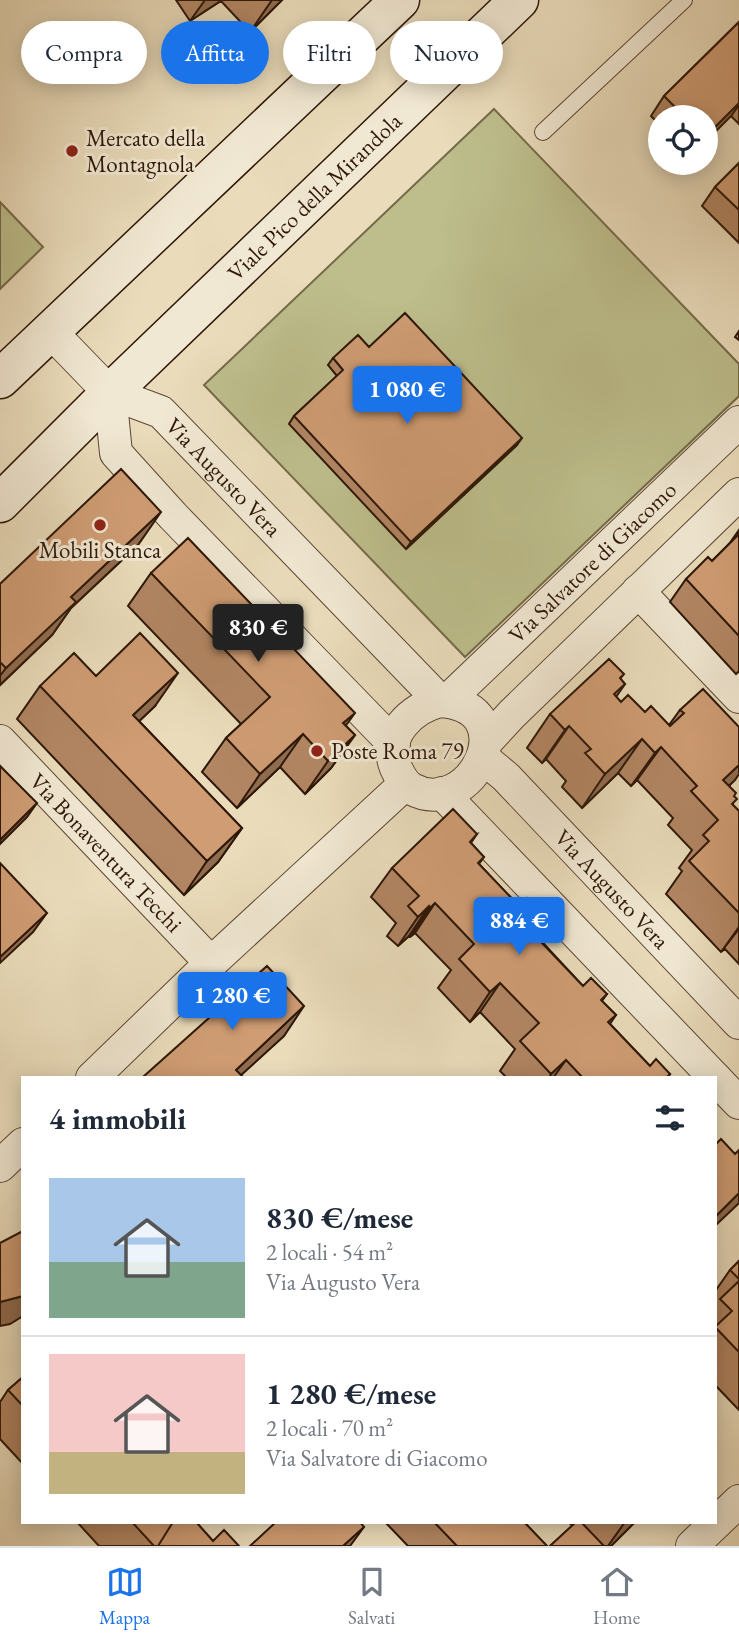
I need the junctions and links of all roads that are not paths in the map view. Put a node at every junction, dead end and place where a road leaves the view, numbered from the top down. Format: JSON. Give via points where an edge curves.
{"nodes":[{"id":1,"x":400,"y":0,"type":"edge"},
{"id":2,"x":519,"y":0,"type":"edge"},
{"id":3,"x":684,"y":0,"type":"edge"},
{"id":4,"x":543,"y":132,"type":"dead end"},
{"id":5,"x":50,"y":331,"type":"junction"},
{"id":6,"x":0,"y":379,"type":"edge"},
{"id":7,"x":110,"y":393,"type":"junction"},
{"id":8,"x":739,"y":422,"type":"edge"},
{"id":9,"x":739,"y":494,"type":"edge"},
{"id":10,"x":0,"y":503,"type":"edge"},
{"id":11,"x":638,"y":591,"type":"junction"},
{"id":12,"x":739,"y":697,"type":"edge"},
{"id":13,"x":444,"y":701,"type":"junction"},
{"id":14,"x":0,"y":741,"type":"edge"},
{"id":15,"x":394,"y":744,"type":"junction"},
{"id":16,"x":485,"y":749,"type":"junction"},
{"id":17,"x":405,"y":784,"type":"junction"},
{"id":18,"x":442,"y":793,"type":"junction"},
{"id":19,"x":211,"y":963,"type":"junction"},
{"id":20,"x":739,"y":1023,"type":"edge"},
{"id":21,"x":94,"y":1076,"type":"edge"},
{"id":22,"x":713,"y":1076,"type":"edge"},
{"id":23,"x":717,"y":1080,"type":"edge"},
{"id":24,"x":739,"y":1103,"type":"edge"},
{"id":25,"x":21,"y":1146,"type":"edge"},
{"id":26,"x":0,"y":1166,"type":"edge"},
{"id":27,"x":737,"y":1508,"type":"edge"},
{"id":28,"x":692,"y":1546,"type":"edge"}],
"edges":[{"from":1,"to":5,"type":"street"},
{"from":2,"to":7,"type":"street","name":"Viale Pico della Mirandola"},
{"from":3,"to":4,"type":"lane"},
{"from":5,"to":6,"type":"street"},
{"from":5,"to":7,"type":"street"},
{"from":7,"to":10,"type":"street","name":"Viale Pico della Mirandola"},
{"from":7,"to":13,"type":"street","name":"Via Augusto Vera","via":[[162,412]]},
{"from":7,"to":15,"type":"street","via":[[116,453]]},
{"from":8,"to":13,"type":"street","name":"Via Salvatore di Giacomo"},
{"from":9,"to":11,"type":"street"},
{"from":11,"to":12,"type":"street"},
{"from":11,"to":16,"type":"street","via":[[512,714]]},
{"from":13,"to":15,"type":"street","via":[[426,704],[408,717]]},
{"from":13,"to":16,"type":"street","via":[[470,709],[482,724]]},
{"from":14,"to":19,"type":"street","name":"Via Bonaventura Tecchi"},
{"from":15,"to":17,"type":"street","via":[[394,763]]},
{"from":16,"to":18,"type":"street","via":[[467,781]]},
{"from":16,"to":20,"type":"street","name":"Via Augusto Vera","via":[[506,777]]},
{"from":17,"to":18,"type":"street","via":[[421,792]]},
{"from":17,"to":19,"type":"street"},
{"from":18,"to":22,"type":"street"},
{"from":19,"to":21,"type":"street"},
{"from":23,"to":24,"type":"street"},
{"from":25,"to":26,"type":"street"},
{"from":27,"to":28,"type":"street"}]}
